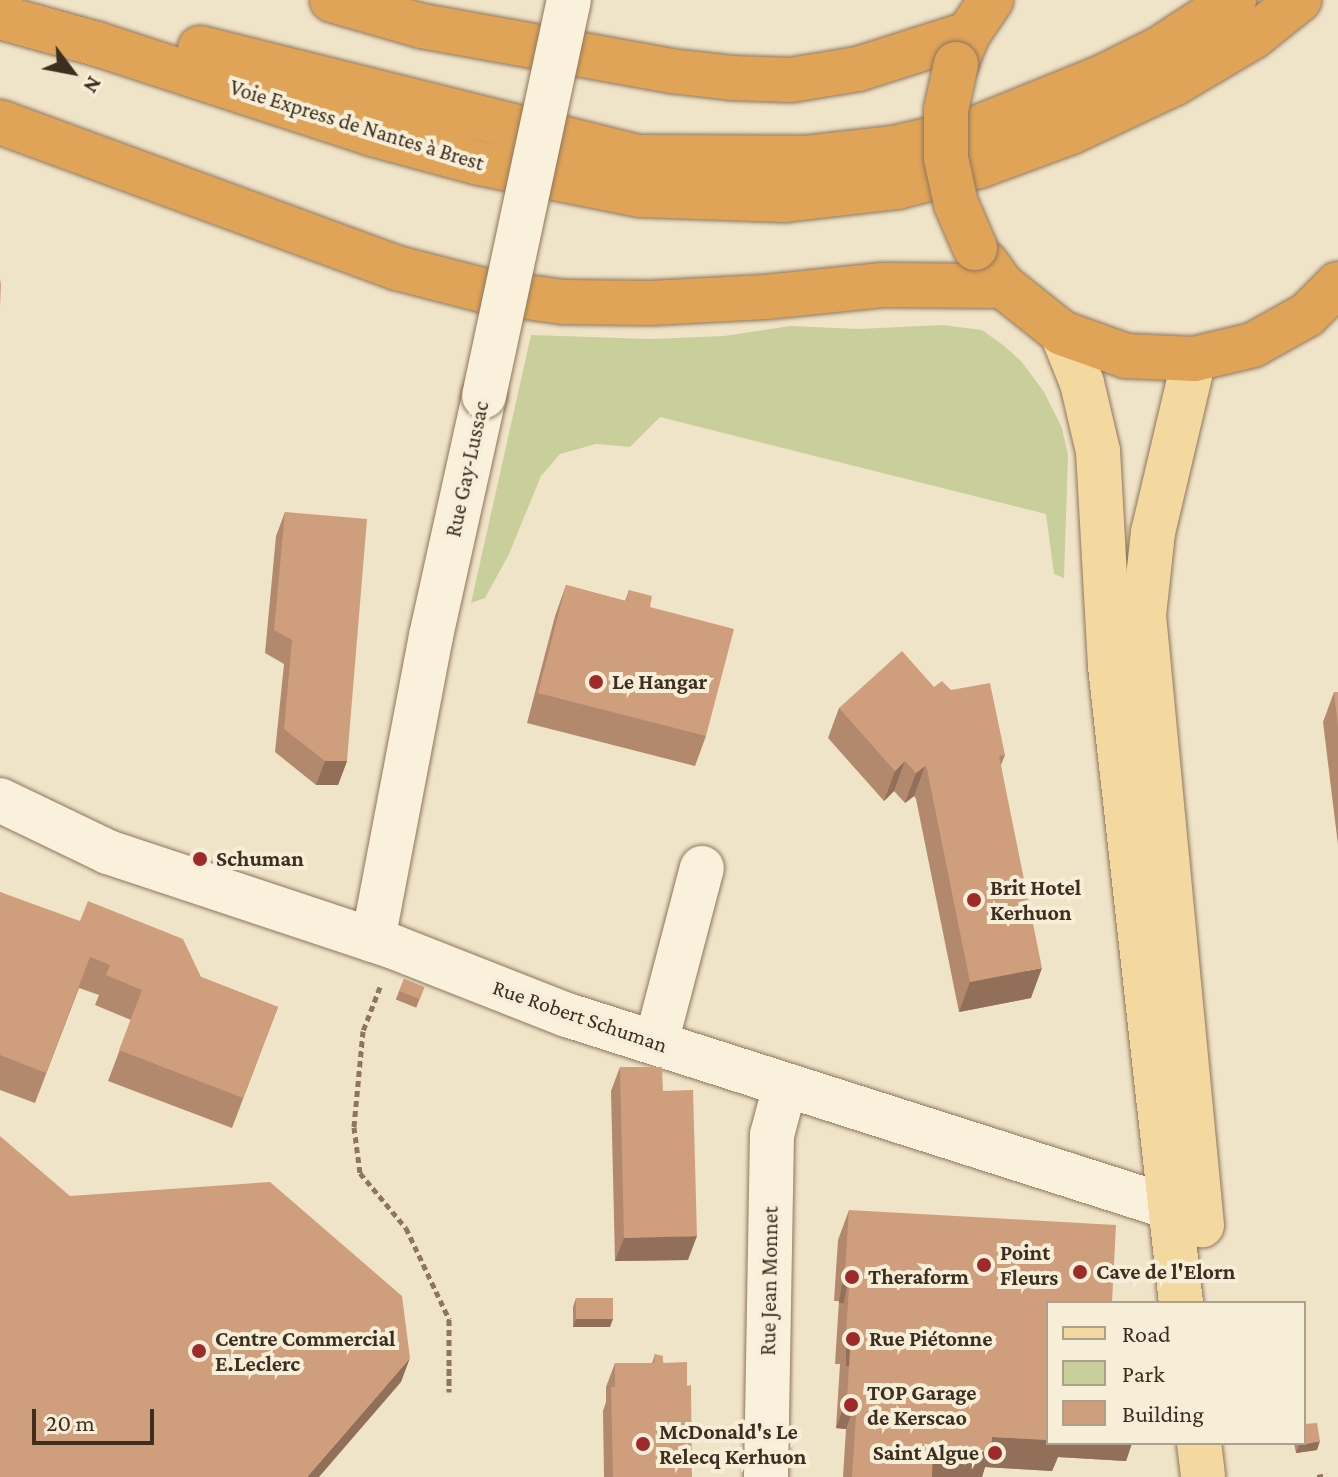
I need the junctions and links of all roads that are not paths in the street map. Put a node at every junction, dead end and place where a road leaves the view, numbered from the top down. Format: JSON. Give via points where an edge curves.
{"nodes":[{"id":1,"x":44,"y":0,"type":"edge"},
{"id":2,"x":332,"y":0,"type":"edge"},
{"id":3,"x":569,"y":0,"type":"edge"},
{"id":4,"x":1234,"y":0,"type":"edge"},
{"id":5,"x":1299,"y":0,"type":"edge"},
{"id":6,"x":0,"y":17,"type":"edge"},
{"id":7,"x":972,"y":33,"type":"edge"},
{"id":8,"x":0,"y":122,"type":"edge"},
{"id":9,"x":1338,"y":284,"type":"edge"},
{"id":10,"x":1003,"y":286,"type":"junction"},
{"id":11,"x":1062,"y":333,"type":"junction"},
{"id":12,"x":1194,"y":359,"type":"junction"},
{"id":13,"x":0,"y":800,"type":"edge"},
{"id":14,"x":702,"y":868,"type":"dead end"},
{"id":15,"x":383,"y":944,"type":"junction"},
{"id":16,"x":656,"y":1043,"type":"junction"},
{"id":17,"x":785,"y":1086,"type":"junction"},
{"id":18,"x":1183,"y":1191,"type":"junction"},
{"id":19,"x":1181,"y":1301,"type":"edge"},
{"id":20,"x":1210,"y":1301,"type":"edge"},
{"id":21,"x":1199,"y":1445,"type":"edge"},
{"id":22,"x":1224,"y":1445,"type":"edge"},
{"id":23,"x":766,"y":1477,"type":"edge"},
{"id":24,"x":1203,"y":1477,"type":"edge"},
{"id":25,"x":1228,"y":1477,"type":"edge"}],
"edges":[{"from":1,"to":4,"type":"highway","name":"Voie Express de Nantes à Brest","via":[[223,56],[638,157],[725,160],[894,148],[972,130],[1132,62]]},
{"from":2,"to":7,"type":"highway","via":[[422,26],[732,78],[791,80],[858,69]]},
{"from":3,"to":15,"type":"street","name":"Rue Gay-Lussac","bridge":true,"via":[[431,636]]},
{"from":5,"to":6,"type":"highway","name":"Voie Express de Nantes à Brest","via":[[1254,36],[1175,83],[1071,132],[979,166],[897,187],[756,201],[641,195],[479,163]]},
{"from":7,"to":10,"type":"highway","bridge":true,"via":[[946,110],[946,158],[956,204],[975,248]]},
{"from":8,"to":10,"type":"highway","via":[[397,268],[490,292],[563,302],[650,303],[882,285]]},
{"from":9,"to":12,"type":"highway","via":[[1307,315],[1253,345]]},
{"from":10,"to":11,"type":"highway"},
{"from":11,"to":12,"type":"highway","via":[[1126,356]]},
{"from":11,"to":18,"type":"main road","via":[[1082,383],[1098,451],[1110,666]]},
{"from":12,"to":18,"type":"main road","via":[[1153,532],[1144,615]]},
{"from":13,"to":15,"type":"street","name":"Rue Robert Schuman","via":[[108,852]]},
{"from":14,"to":16,"type":"street"},
{"from":15,"to":16,"type":"street","name":"Rue Robert Schuman","via":[[567,1015]]},
{"from":16,"to":17,"type":"street","name":"Rue Robert Schuman"},
{"from":17,"to":18,"type":"street","name":"Rue Robert Schuman"},
{"from":17,"to":23,"type":"street","name":"Rue Jean Monnet","via":[[772,1135]]},
{"from":18,"to":19,"type":"main road"},
{"from":18,"to":20,"type":"main road"},
{"from":21,"to":24,"type":"main road"},
{"from":22,"to":25,"type":"main road"}]}
